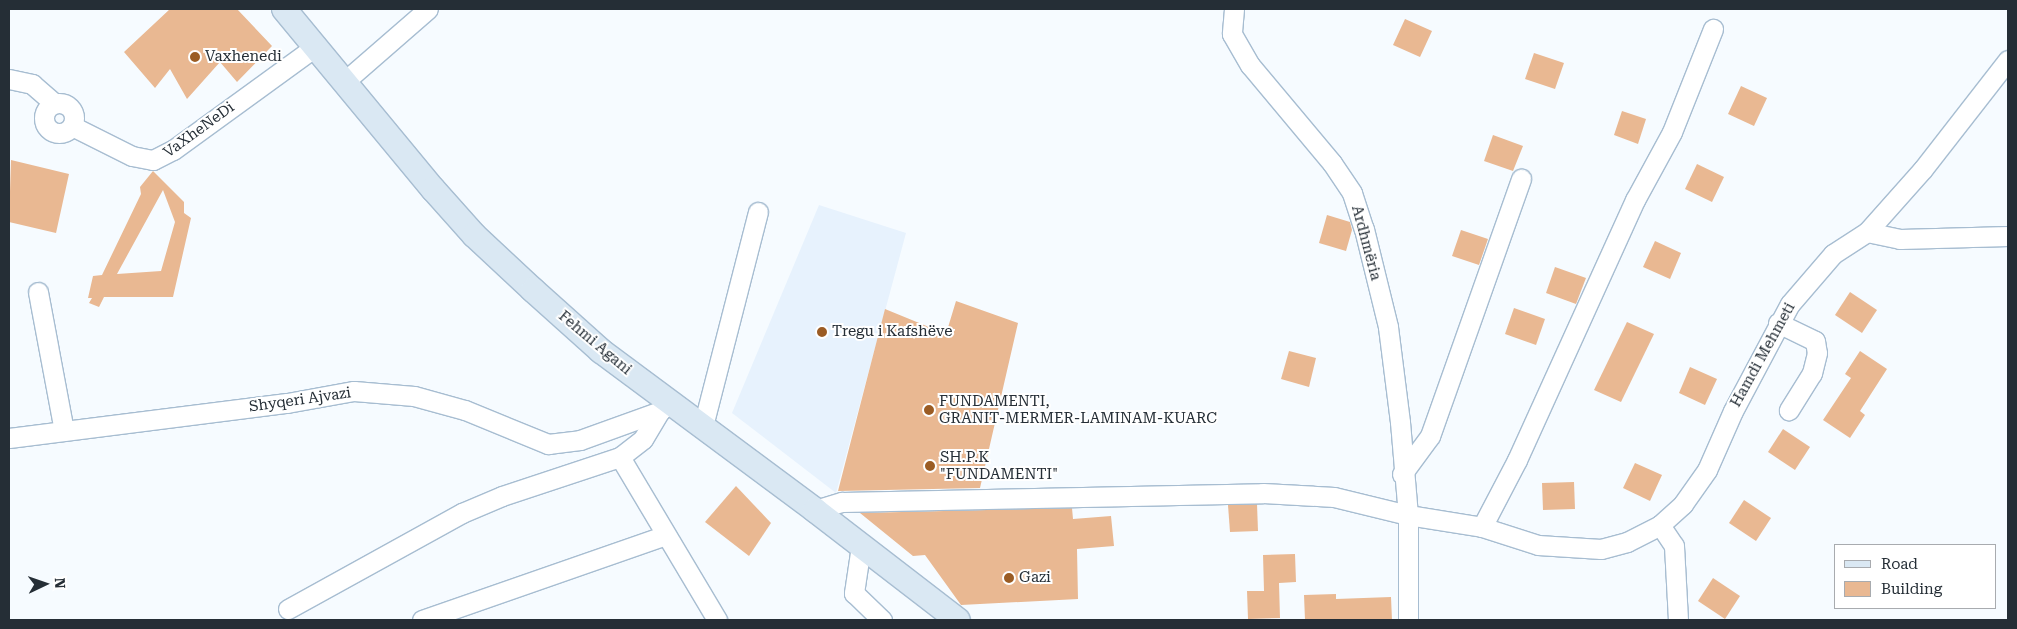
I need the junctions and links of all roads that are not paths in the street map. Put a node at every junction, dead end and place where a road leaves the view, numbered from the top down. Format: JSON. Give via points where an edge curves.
{"nodes":[{"id":1,"x":284,"y":9,"type":"edge"},
{"id":2,"x":428,"y":9,"type":"edge"},
{"id":3,"x":1234,"y":9,"type":"edge"},
{"id":4,"x":1714,"y":29,"type":"dead end"},
{"id":5,"x":316,"y":46,"type":"junction"},
{"id":6,"x":2008,"y":60,"type":"edge"},
{"id":7,"x":9,"y":79,"type":"edge"},
{"id":8,"x":344,"y":82,"type":"junction"},
{"id":9,"x":1521,"y":179,"type":"dead end"},
{"id":10,"x":758,"y":212,"type":"dead end"},
{"id":11,"x":1866,"y":232,"type":"junction"},
{"id":12,"x":2008,"y":236,"type":"edge"},
{"id":13,"x":38,"y":292,"type":"dead end"},
{"id":14,"x":1778,"y":322,"type":"junction"},
{"id":15,"x":665,"y":406,"type":"junction"},
{"id":16,"x":1789,"y":410,"type":"dead end"},
{"id":17,"x":703,"y":426,"type":"junction"},
{"id":18,"x":64,"y":431,"type":"junction"},
{"id":19,"x":9,"y":438,"type":"edge"},
{"id":20,"x":620,"y":457,"type":"junction"},
{"id":21,"x":1402,"y":474,"type":"junction"},
{"id":22,"x":815,"y":510,"type":"junction"},
{"id":23,"x":1408,"y":515,"type":"junction"},
{"id":24,"x":1660,"y":526,"type":"junction"},
{"id":25,"x":1482,"y":528,"type":"junction"},
{"id":26,"x":666,"y":535,"type":"junction"},
{"id":27,"x":861,"y":546,"type":"junction"},
{"id":28,"x":288,"y":609,"type":"dead end"},
{"id":29,"x":422,"y":620,"type":"edge"},
{"id":30,"x":717,"y":620,"type":"edge"},
{"id":31,"x":882,"y":620,"type":"edge"},
{"id":32,"x":958,"y":620,"type":"edge"},
{"id":33,"x":1408,"y":620,"type":"edge"},
{"id":34,"x":1678,"y":620,"type":"edge"}],
"edges":[{"from":1,"to":5,"type":"main road","name":"Fehmi Agani"},
{"from":2,"to":8,"type":"street"},
{"from":3,"to":21,"type":"street","name":"Ardhmëria","via":[[1232,34],[1250,65],[1332,163],[1352,193],[1388,327]]},
{"from":4,"to":25,"type":"street","via":[[1672,132],[1635,200]]},
{"from":5,"to":7,"type":"street","name":"VaXheNeDi","via":[[173,150],[153,160],[132,156],[72,126],[71,109],[62,103],[54,103],[32,84]]},
{"from":5,"to":8,"type":"main road","name":"Fehmi Agani"},
{"from":6,"to":11,"type":"street","name":"Hamdi Mehmeti","via":[[1928,162]]},
{"from":8,"to":15,"type":"main road","name":"Fehmi Agani","via":[[474,235]]},
{"from":9,"to":21,"type":"street","via":[[1430,436]]},
{"from":10,"to":17,"type":"street"},
{"from":11,"to":12,"type":"street","via":[[1900,239]]},
{"from":11,"to":14,"type":"street","name":"Hamdi Mehmeti","via":[[1833,254]]},
{"from":13,"to":18,"type":"street"},
{"from":14,"to":16,"type":"street","via":[[1815,341],[1818,353],[1812,373]]},
{"from":14,"to":24,"type":"street","name":"Hamdi Mehmeti","via":[[1707,470],[1684,504]]},
{"from":15,"to":17,"type":"main road","name":"Fehmi Agani"},
{"from":15,"to":18,"type":"street","name":"Shyqeri Ajvazi","via":[[580,440],[548,444],[465,410],[414,396],[354,391],[287,403]]},
{"from":15,"to":20,"type":"street","via":[[643,440]]},
{"from":17,"to":22,"type":"main road","name":"Fehmi Agani"},
{"from":18,"to":19,"type":"street","name":"Shyqeri Ajvazi"},
{"from":20,"to":26,"type":"street"},
{"from":20,"to":28,"type":"street","via":[[502,496],[462,513]]},
{"from":21,"to":23,"type":"street","name":"Ardhmëria"},
{"from":22,"to":23,"type":"street","name":"Hamdi Mehmeti","via":[[842,502],[1263,493],[1334,497]]},
{"from":22,"to":27,"type":"main road","name":"Fehmi Agani"},
{"from":23,"to":25,"type":"street","name":"Hamdi Mehmeti"},
{"from":23,"to":33,"type":"street"},
{"from":24,"to":25,"type":"street","name":"Hamdi Mehmeti","via":[[1628,542],[1602,549],[1538,545]]},
{"from":24,"to":34,"type":"street","via":[[1674,546]]},
{"from":26,"to":29,"type":"street"},
{"from":26,"to":30,"type":"street"},
{"from":27,"to":31,"type":"street","via":[[854,593]]},
{"from":27,"to":32,"type":"main road","name":"Fehmi Agani"}]}
